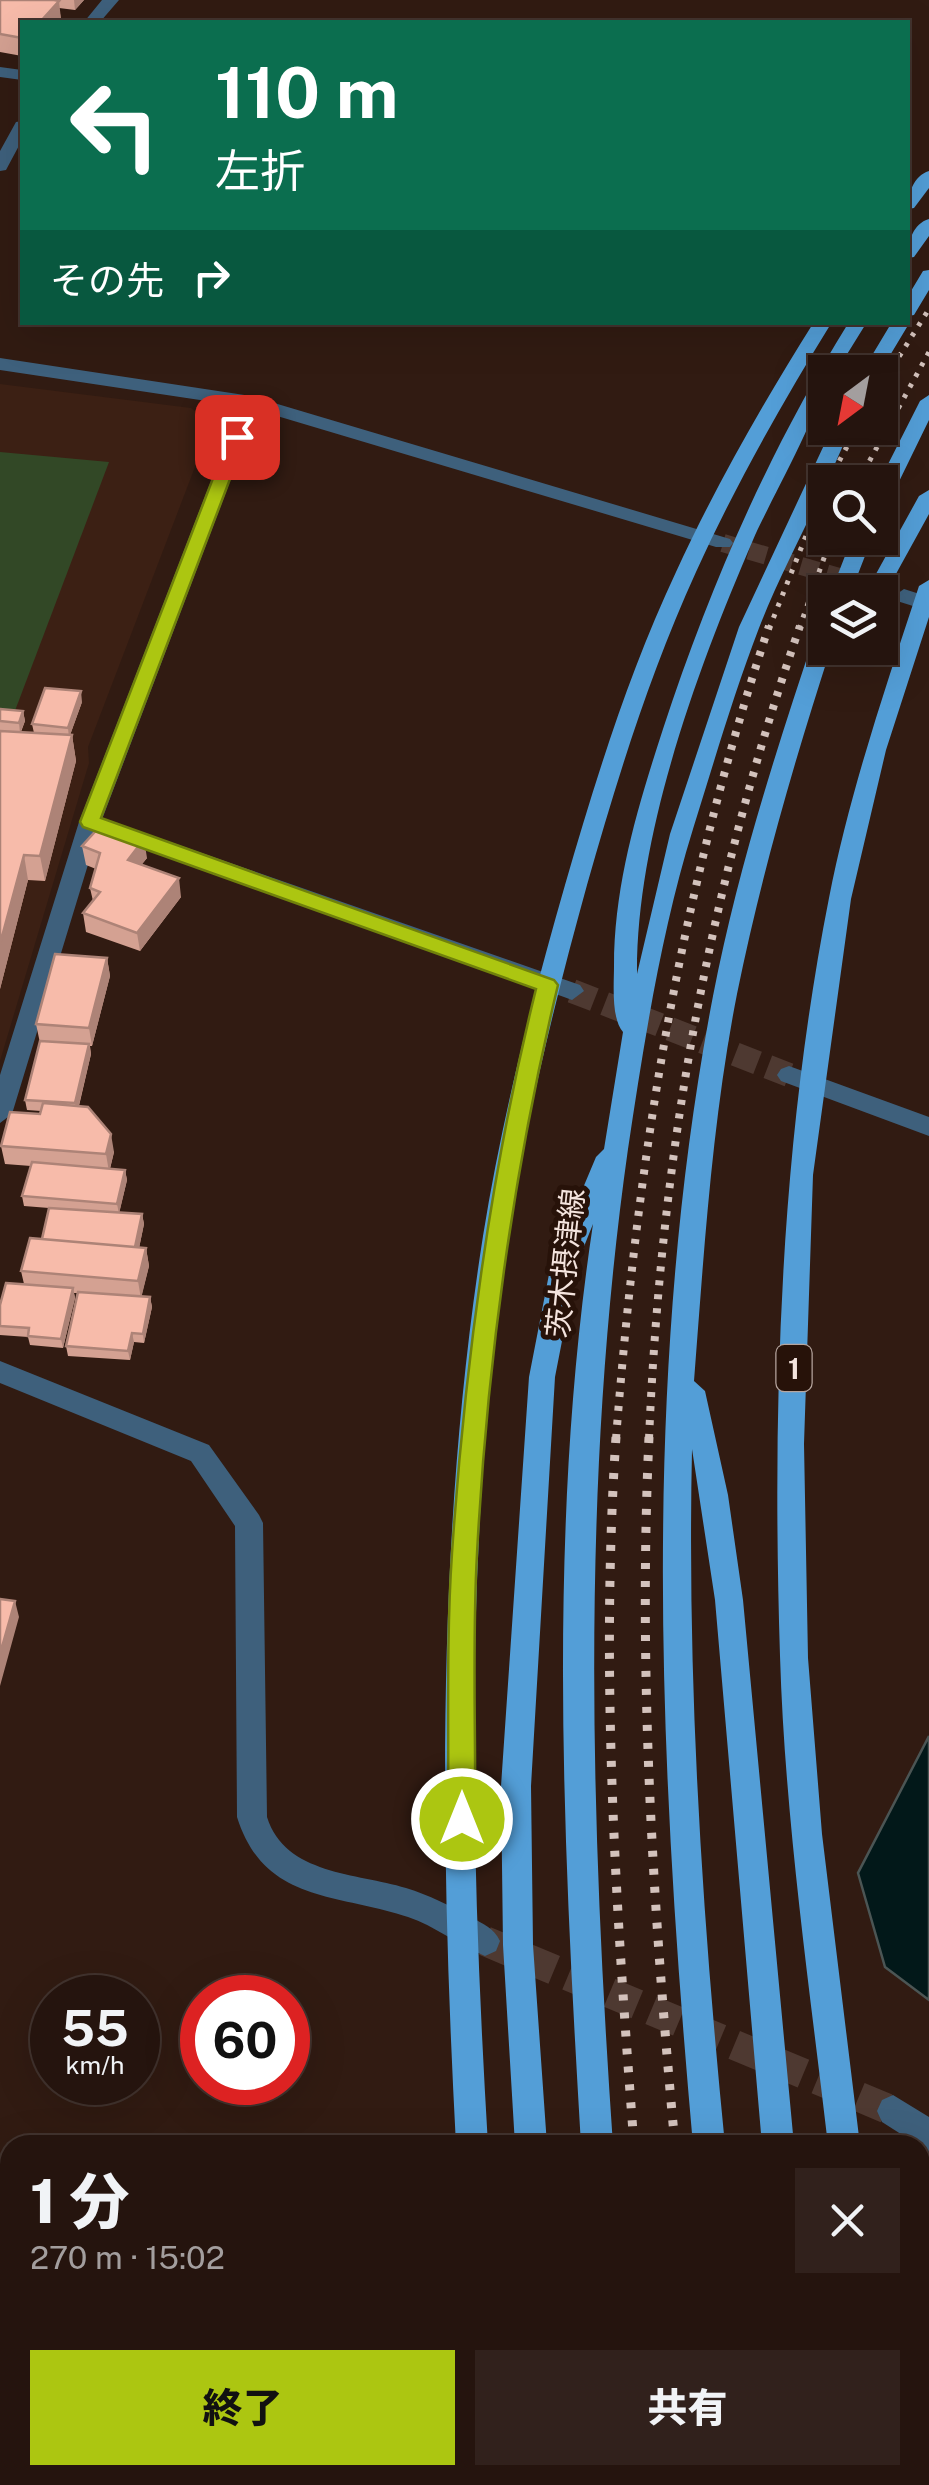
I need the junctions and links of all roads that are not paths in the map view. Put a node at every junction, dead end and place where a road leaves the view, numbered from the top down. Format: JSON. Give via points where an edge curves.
{"nodes":[{"id":1,"x":111,"y":0,"type":"edge"},
{"id":2,"x":94,"y":20,"type":"edge"},
{"id":3,"x":20,"y":130,"type":"edge"},
{"id":4,"x":0,"y":166,"type":"edge"},
{"id":5,"x":929,"y":176,"type":"edge"},
{"id":6,"x":910,"y":201,"type":"edge"},
{"id":7,"x":929,"y":224,"type":"edge"},
{"id":8,"x":910,"y":250,"type":"edge"},
{"id":9,"x":929,"y":275,"type":"edge"},
{"id":10,"x":910,"y":308,"type":"edge"},
{"id":11,"x":821,"y":325,"type":"edge"},
{"id":12,"x":856,"y":325,"type":"edge"},
{"id":13,"x":899,"y":325,"type":"edge"},
{"id":14,"x":838,"y":355,"type":"edge"},
{"id":15,"x":881,"y":355,"type":"edge"},
{"id":16,"x":0,"y":364,"type":"edge"},
{"id":17,"x":929,"y":401,"type":"edge"},
{"id":18,"x":251,"y":402,"type":"junction"},
{"id":19,"x":808,"y":408,"type":"edge"},
{"id":20,"x":832,"y":445,"type":"edge"},
{"id":21,"x":897,"y":465,"type":"edge"},
{"id":22,"x":929,"y":496,"type":"edge"},
{"id":23,"x":712,"y":540,"type":"junction"},
{"id":24,"x":885,"y":575,"type":"edge"},
{"id":25,"x":922,"y":597,"type":"edge"},
{"id":26,"x":813,"y":665,"type":"edge"},
{"id":27,"x":816,"y":665,"type":"edge"},
{"id":28,"x":811,"y":671,"type":"junction"},
{"id":29,"x":90,"y":822,"type":"junction"},
{"id":30,"x":560,"y":988,"type":"junction"},
{"id":31,"x":632,"y":1045,"type":"junction"},
{"id":32,"x":801,"y":1080,"type":"junction"},
{"id":33,"x":0,"y":1114,"type":"edge"},
{"id":34,"x":929,"y":1127,"type":"edge"},
{"id":35,"x":616,"y":1140,"type":"junction"},
{"id":36,"x":684,"y":1362,"type":"junction"},
{"id":37,"x":0,"y":1372,"type":"edge"},
{"id":38,"x":473,"y":1934,"type":"junction"},
{"id":39,"x":892,"y":2111,"type":"tunnel mouth"},
{"id":40,"x":472,"y":2135,"type":"edge"},
{"id":41,"x":530,"y":2135,"type":"edge"},
{"id":42,"x":596,"y":2135,"type":"edge"},
{"id":43,"x":708,"y":2135,"type":"edge"},
{"id":44,"x":777,"y":2135,"type":"edge"},
{"id":45,"x":843,"y":2135,"type":"edge"},
{"id":46,"x":928,"y":2135,"type":"edge"}],
"edges":[{"from":1,"to":2,"type":"street"},
{"from":3,"to":4,"type":"street"},
{"from":5,"to":6,"type":"main road"},
{"from":7,"to":8,"type":"main road"},
{"from":9,"to":10,"type":"main road"},
{"from":11,"to":23,"type":"main road","via":[[770,407]]},
{"from":12,"to":14,"type":"main road"},
{"from":13,"to":15,"type":"main road"},
{"from":16,"to":18,"type":"street"},
{"from":17,"to":21,"type":"main road"},
{"from":18,"to":23,"type":"street"},
{"from":18,"to":29,"type":"street"},
{"from":19,"to":31,"type":"main road","via":[[745,528],[647,816],[627,901],[624,990]]},
{"from":20,"to":31,"type":"main road","name":"茨木摂津線","via":[[787,535],[719,712],[674,858]]},
{"from":22,"to":24,"type":"main road"},
{"from":23,"to":30,"type":"main road","via":[[611,767]]},
{"from":25,"to":32,"type":"main road","number":"1","via":[[860,806]]},
{"from":26,"to":28,"type":"main road"},
{"from":27,"to":28,"type":"main road"},
{"from":28,"to":36,"type":"main road","via":[[766,815],[730,975],[696,1193]]},
{"from":29,"to":30,"type":"street"},
{"from":29,"to":33,"type":"street"},
{"from":30,"to":38,"type":"main road","via":[[527,1068],[488,1290],[464,1556]]},
{"from":31,"to":35,"type":"main road","name":"茨木摂津線"},
{"from":32,"to":34,"type":"street"},
{"from":32,"to":45,"type":"main road","number":"1","via":[[790,1554],[807,1834]]},
{"from":35,"to":41,"type":"main road","via":[[564,1264],[542,1377],[516,1786]]},
{"from":35,"to":42,"type":"main road","name":"茨木摂津線","via":[[581,1491],[578,1614],[579,1830]]},
{"from":36,"to":43,"type":"main road","via":[[677,1635]]},
{"from":36,"to":44,"type":"main road","via":[[707,1449],[731,1607]]},
{"from":37,"to":38,"type":"street","via":[[200,1453],[249,1524],[254,1834],[268,1856],[294,1872],[415,1905]]},
{"from":38,"to":40,"type":"main road"},
{"from":39,"to":46,"type":"street"}]}
